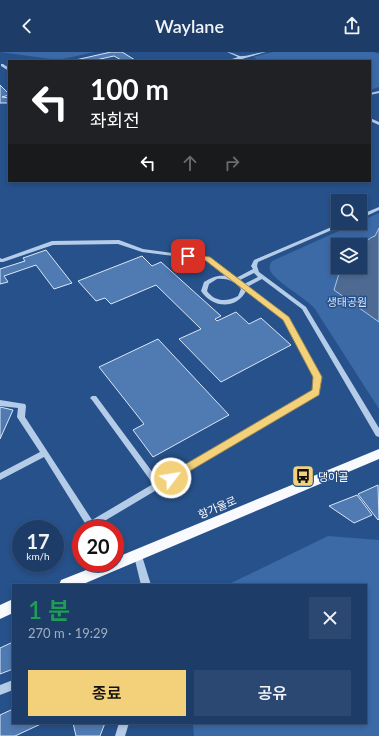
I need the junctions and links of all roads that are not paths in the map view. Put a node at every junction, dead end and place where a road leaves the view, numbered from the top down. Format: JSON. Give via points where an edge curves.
{"nodes":[{"id":1,"x":229,"y":52,"type":"edge"},
{"id":2,"x":264,"y":52,"type":"edge"},
{"id":3,"x":241,"y":58,"type":"junction"},
{"id":4,"x":232,"y":60,"type":"edge"},
{"id":5,"x":246,"y":60,"type":"edge"},
{"id":6,"x":2,"y":65,"type":"dead end"},
{"id":7,"x":8,"y":69,"type":"edge"},
{"id":8,"x":379,"y":208,"type":"edge"},
{"id":9,"x":367,"y":213,"type":"edge"},
{"id":10,"x":331,"y":229,"type":"edge"},
{"id":11,"x":0,"y":260,"type":"edge"},
{"id":12,"x":256,"y":270,"type":"junction"},
{"id":13,"x":262,"y":277,"type":"junction"},
{"id":14,"x":240,"y":282,"type":"junction"},
{"id":15,"x":94,"y":398,"type":"dead end"},
{"id":16,"x":0,"y":402,"type":"edge"},
{"id":17,"x":379,"y":434,"type":"edge"},
{"id":18,"x":45,"y":453,"type":"junction"},
{"id":19,"x":379,"y":454,"type":"edge"},
{"id":20,"x":0,"y":477,"type":"edge"},
{"id":21,"x":158,"y":485,"type":"junction"},
{"id":22,"x":138,"y":556,"type":"junction"},
{"id":23,"x":68,"y":584,"type":"edge"},
{"id":24,"x":146,"y":584,"type":"edge"},
{"id":25,"x":12,"y":606,"type":"edge"},
{"id":26,"x":0,"y":612,"type":"edge"},
{"id":27,"x":12,"y":685,"type":"edge"},
{"id":28,"x":0,"y":690,"type":"edge"},
{"id":29,"x":124,"y":724,"type":"edge"},
{"id":30,"x":120,"y":736,"type":"edge"}],
"edges":[{"from":1,"to":3,"type":"street"},
{"from":2,"to":3,"type":"street"},
{"from":3,"to":4,"type":"street"},
{"from":3,"to":5,"type":"street"},
{"from":6,"to":7,"type":"street"},
{"from":8,"to":9,"type":"street"},
{"from":10,"to":12,"type":"street","via":[[256,261]]},
{"from":11,"to":14,"type":"street","via":[[52,243],[119,242],[142,250],[207,259]]},
{"from":12,"to":13,"type":"street"},
{"from":12,"to":14,"type":"street"},
{"from":13,"to":14,"type":"street"},
{"from":13,"to":17,"type":"street","via":[[304,308]]},
{"from":14,"to":14,"type":"street","via":[[228,278],[215,278],[206,284],[204,291],[206,296],[216,301],[230,302],[243,294]]},
{"from":14,"to":21,"type":"street","via":[[286,319],[318,377],[316,392]]},
{"from":15,"to":21,"type":"street"},
{"from":16,"to":18,"type":"street","via":[[22,406],[21,417]]},
{"from":18,"to":20,"type":"street"},
{"from":18,"to":21,"type":"street","via":[[91,525]]},
{"from":19,"to":22,"type":"main road","name":"항가울로"},
{"from":22,"to":23,"type":"main road","name":"항가울로"},
{"from":22,"to":24,"type":"street"},
{"from":25,"to":26,"type":"main road"},
{"from":27,"to":28,"type":"street"},
{"from":29,"to":30,"type":"street"}]}
